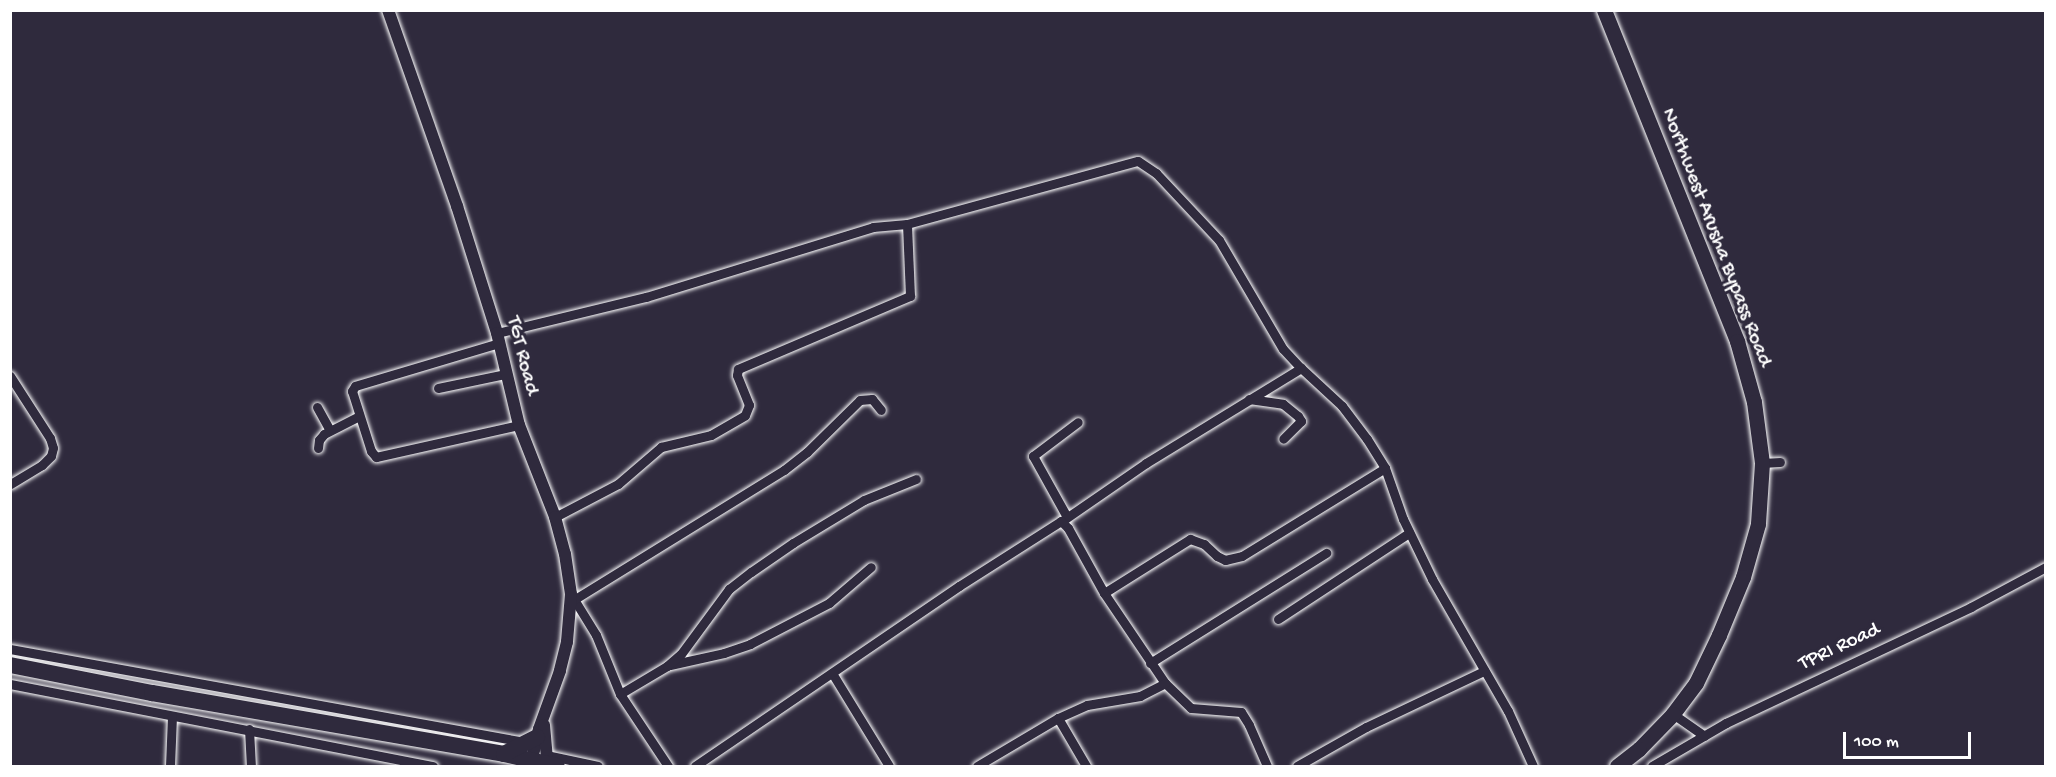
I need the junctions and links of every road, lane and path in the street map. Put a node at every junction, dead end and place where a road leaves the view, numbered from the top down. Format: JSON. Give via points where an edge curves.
{"nodes":[{"id":1,"x":388,"y":10,"type":"edge"},
{"id":2,"x":1604,"y":10,"type":"edge"},
{"id":3,"x":908,"y":224,"type":"junction"},
{"id":4,"x":498,"y":338,"type":"junction"},
{"id":5,"x":1300,"y":368,"type":"junction"},
{"id":6,"x":505,"y":374,"type":"junction"},
{"id":7,"x":10,"y":376,"type":"edge"},
{"id":8,"x":438,"y":388,"type":"dead end"},
{"id":9,"x":1249,"y":399,"type":"junction"},
{"id":10,"x":317,"y":407,"type":"dead end"},
{"id":11,"x":881,"y":410,"type":"dead end"},
{"id":12,"x":359,"y":416,"type":"junction"},
{"id":13,"x":1077,"y":422,"type":"dead end"},
{"id":14,"x":519,"y":425,"type":"junction"},
{"id":15,"x":330,"y":430,"type":"junction"},
{"id":16,"x":1283,"y":439,"type":"dead end"},
{"id":17,"x":318,"y":448,"type":"dead end"},
{"id":18,"x":1780,"y":462,"type":"dead end"},
{"id":19,"x":1762,"y":463,"type":"junction"},
{"id":20,"x":1385,"y":468,"type":"junction"},
{"id":21,"x":916,"y":479,"type":"dead end"},
{"id":22,"x":10,"y":484,"type":"edge"},
{"id":23,"x":555,"y":517,"type":"junction"},
{"id":24,"x":1064,"y":519,"type":"junction"},
{"id":25,"x":1409,"y":532,"type":"junction"},
{"id":26,"x":1326,"y":554,"type":"dead end"},
{"id":27,"x":871,"y":567,"type":"dead end"},
{"id":28,"x":2046,"y":567,"type":"edge"},
{"id":29,"x":1104,"y":593,"type":"junction"},
{"id":30,"x":573,"y":596,"type":"junction"},
{"id":31,"x":1278,"y":619,"type":"dead end"},
{"id":32,"x":10,"y":649,"type":"edge"},
{"id":33,"x":1150,"y":663,"type":"junction"},
{"id":34,"x":10,"y":665,"type":"edge"},
{"id":35,"x":667,"y":666,"type":"junction"},
{"id":36,"x":1484,"y":671,"type":"junction"},
{"id":37,"x":832,"y":673,"type":"junction"},
{"id":38,"x":1165,"y":683,"type":"junction"},
{"id":39,"x":10,"y":684,"type":"edge"},
{"id":40,"x":620,"y":694,"type":"junction"},
{"id":41,"x":544,"y":714,"type":"junction"},
{"id":42,"x":1673,"y":714,"type":"junction"},
{"id":43,"x":172,"y":716,"type":"junction"},
{"id":44,"x":1058,"y":718,"type":"junction"},
{"id":45,"x":249,"y":729,"type":"junction"},
{"id":46,"x":1704,"y":736,"type":"junction"},
{"id":47,"x":532,"y":740,"type":"junction"},
{"id":48,"x":504,"y":754,"type":"junction"},
{"id":49,"x":545,"y":761,"type":"edge"},
{"id":50,"x":170,"y":766,"type":"edge"},
{"id":51,"x":251,"y":766,"type":"edge"},
{"id":52,"x":433,"y":766,"type":"edge"},
{"id":53,"x":598,"y":766,"type":"edge"},
{"id":54,"x":668,"y":766,"type":"edge"},
{"id":55,"x":695,"y":766,"type":"edge"},
{"id":56,"x":889,"y":766,"type":"edge"},
{"id":57,"x":977,"y":766,"type":"edge"},
{"id":58,"x":1086,"y":766,"type":"edge"},
{"id":59,"x":1267,"y":766,"type":"edge"},
{"id":60,"x":1297,"y":766,"type":"edge"},
{"id":61,"x":1533,"y":766,"type":"edge"},
{"id":62,"x":1617,"y":766,"type":"edge"},
{"id":63,"x":1652,"y":766,"type":"edge"}],
"edges":[{"from":1,"to":4,"type":"street","name":"TGT Road","via":[[457,206]]},
{"from":2,"to":19,"type":"main road","name":"Northwest Arusha Bypass Road","via":[[1737,341],[1754,402]]},
{"from":3,"to":4,"type":"street","via":[[873,227]]},
{"from":3,"to":5,"type":"street","via":[[1138,161],[1156,173],[1219,240],[1283,349]]},
{"from":3,"to":23,"type":"street","via":[[910,296],[738,369],[736,375],[749,405],[745,415],[711,435],[661,447],[618,484]]},
{"from":4,"to":6,"type":"street","name":"TGT Road"},
{"from":4,"to":12,"type":"street","via":[[354,386]]},
{"from":5,"to":9,"type":"street"},
{"from":5,"to":20,"type":"street","via":[[1355,421]]},
{"from":6,"to":8,"type":"street"},
{"from":6,"to":14,"type":"street","name":"TGT Road"},
{"from":7,"to":22,"type":"street","via":[[53,448],[42,465]]},
{"from":9,"to":16,"type":"street","via":[[1283,404],[1298,416],[1301,421]]},
{"from":9,"to":24,"type":"street"},
{"from":10,"to":15,"type":"street"},
{"from":11,"to":30,"type":"street","via":[[872,399],[860,400],[784,470]]},
{"from":12,"to":14,"type":"street","via":[[370,451],[377,457]]},
{"from":12,"to":15,"type":"street"},
{"from":13,"to":24,"type":"street","via":[[1033,456]]},
{"from":14,"to":23,"type":"street","name":"TGT Road"},
{"from":15,"to":17,"type":"street","via":[[321,437]]},
{"from":18,"to":19,"type":"street"},
{"from":19,"to":42,"type":"main road","name":"Northwest Arusha Bypass Road","via":[[1758,524],[1743,577],[1696,682]]},
{"from":20,"to":25,"type":"street"},
{"from":20,"to":29,"type":"street","via":[[1233,560],[1217,556],[1204,544],[1190,539]]},
{"from":21,"to":35,"type":"street","via":[[864,500],[751,572],[729,589],[693,640]]},
{"from":23,"to":30,"type":"street","name":"TGT Road"},
{"from":24,"to":29,"type":"street"},
{"from":24,"to":37,"type":"street"},
{"from":25,"to":31,"type":"street"},
{"from":25,"to":36,"type":"street"},
{"from":26,"to":33,"type":"street"},
{"from":27,"to":35,"type":"street","via":[[829,603],[750,644]]},
{"from":28,"to":46,"type":"street","name":"TPRI Road"},
{"from":29,"to":33,"type":"street"},
{"from":30,"to":40,"type":"street","via":[[596,634]]},
{"from":30,"to":41,"type":"street","name":"TGT Road","via":[[560,671]]},
{"from":32,"to":47,"type":"street"},
{"from":33,"to":38,"type":"street"},
{"from":34,"to":48,"type":"highway"},
{"from":35,"to":40,"type":"street"},
{"from":36,"to":60,"type":"street","via":[[1366,727]]},
{"from":36,"to":61,"type":"street"},
{"from":37,"to":55,"type":"street"},
{"from":37,"to":56,"type":"street"},
{"from":38,"to":44,"type":"street","via":[[1146,694],[1088,705]]},
{"from":38,"to":59,"type":"street","via":[[1191,708],[1241,712]]},
{"from":39,"to":43,"type":"street"},
{"from":40,"to":54,"type":"street"},
{"from":41,"to":47,"type":"street","name":"TGT Road"},
{"from":41,"to":49,"type":"street"},
{"from":42,"to":46,"type":"street"},
{"from":42,"to":62,"type":"main road","name":"Northwest Arusha Bypass Road"},
{"from":43,"to":45,"type":"street"},
{"from":43,"to":50,"type":"street"},
{"from":44,"to":57,"type":"street"},
{"from":44,"to":58,"type":"street"},
{"from":45,"to":51,"type":"street"},
{"from":45,"to":52,"type":"street"},
{"from":46,"to":63,"type":"street","name":"TPRI Road"},
{"from":47,"to":48,"type":"highway"},
{"from":47,"to":49,"type":"street","name":"TGT Road"},
{"from":48,"to":49,"type":"highway"},
{"from":49,"to":53,"type":"street"}]}
